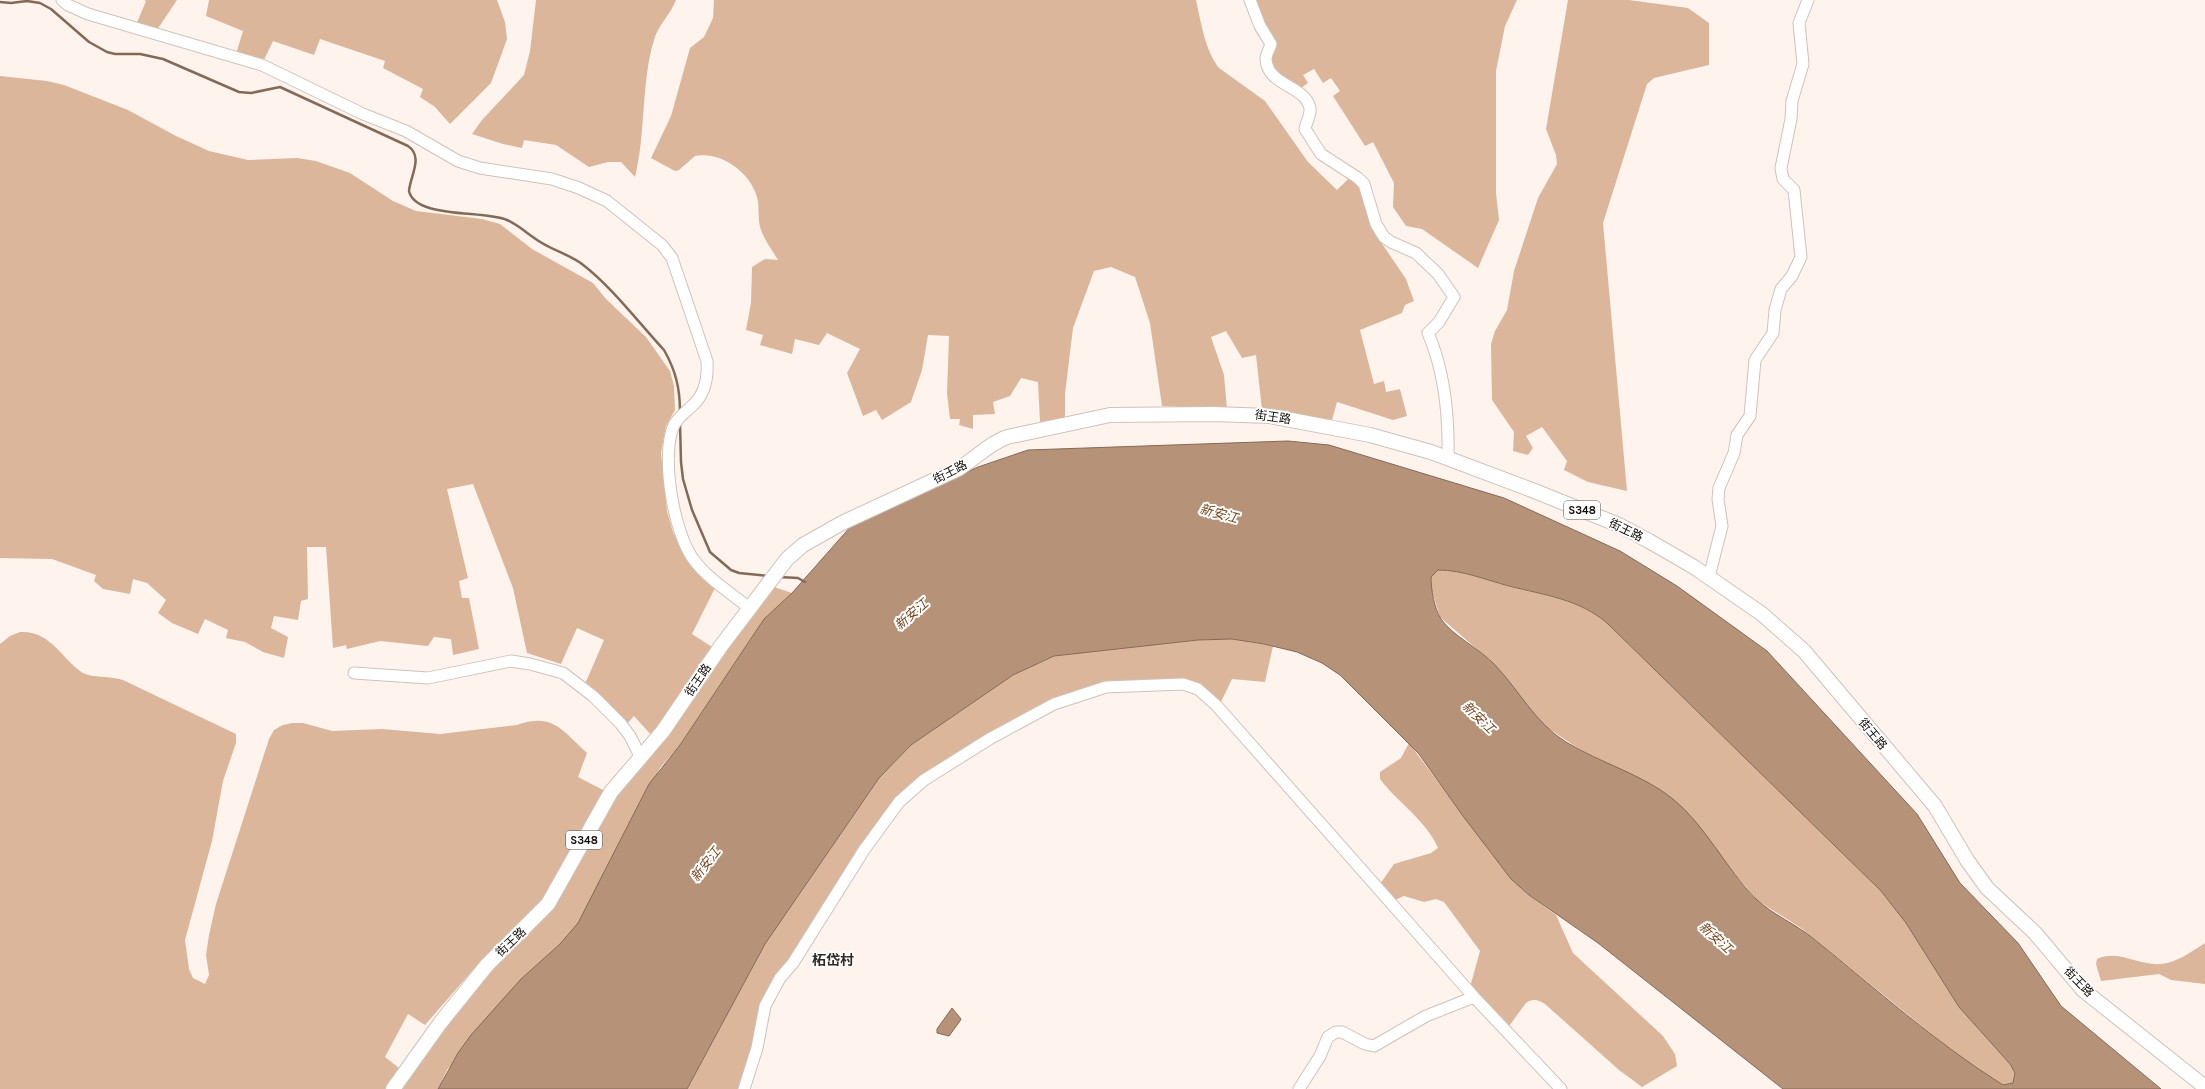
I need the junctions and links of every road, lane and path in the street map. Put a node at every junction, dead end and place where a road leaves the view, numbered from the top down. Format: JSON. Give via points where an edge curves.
{"nodes":[{"id":1,"x":62,"y":0,"type":"edge"},
{"id":2,"x":1250,"y":0,"type":"edge"},
{"id":3,"x":1808,"y":0,"type":"edge"},
{"id":4,"x":1448,"y":458,"type":"junction"},
{"id":5,"x":1709,"y":577,"type":"junction"},
{"id":6,"x":749,"y":608,"type":"junction"},
{"id":7,"x":354,"y":673,"type":"dead end"},
{"id":8,"x":641,"y":758,"type":"junction"},
{"id":9,"x":1474,"y":997,"type":"junction"},
{"id":10,"x":2205,"y":1087,"type":"edge"},
{"id":11,"x":393,"y":1089,"type":"edge"},
{"id":12,"x":744,"y":1089,"type":"edge"},
{"id":13,"x":1299,"y":1089,"type":"edge"},
{"id":14,"x":1561,"y":1089,"type":"edge"}],
"edges":[{"from":1,"to":6,"type":"street","via":[[88,14],[262,65],[363,114],[406,131],[458,161],[480,168],[539,176],[579,188],[607,201],[662,245],[675,266],[708,370],[702,394],[678,420],[669,440],[671,496],[676,517],[683,541],[693,560]]},
{"from":2,"to":4,"type":"street","via":[[1260,26],[1271,44],[1266,58],[1270,72],[1284,85],[1300,94],[1309,106],[1310,115],[1305,129],[1321,154],[1364,184],[1376,224],[1384,237],[1416,253],[1438,274],[1454,297],[1428,333],[1443,380],[1449,436]]},
{"from":3,"to":5,"type":"street","via":[[1799,23],[1804,64],[1792,101],[1781,168],[1783,179],[1794,190],[1800,257],[1792,276],[1781,289],[1775,310],[1773,333],[1755,360],[1751,414],[1736,436],[1734,453],[1719,488],[1722,526]]},
{"from":4,"to":5,"type":"main road","name":"街王路","number":"S348","via":[[1619,525]]},
{"from":4,"to":6,"type":"main road","name":"街王路","number":"S348","via":[[1370,435],[1270,416],[1110,415],[998,440],[958,469],[842,523],[816,537],[787,559]]},
{"from":5,"to":10,"type":"main road","name":"街王路","number":"S348","via":[[1774,623],[1804,651],[1935,806],[1987,888],[2035,933],[2083,990]]},
{"from":6,"to":8,"type":"main road","name":"街王路","number":"S348","via":[[663,731]]},
{"from":7,"to":8,"type":"street","via":[[428,678],[511,661],[563,673],[594,696],[621,724]]},
{"from":8,"to":11,"type":"main road","name":"街王路","number":"S348","via":[[611,792],[548,904],[487,965],[441,1022]]},
{"from":9,"to":12,"type":"street","via":[[1217,706],[1198,690],[1178,683],[1106,687],[1054,704],[991,738],[924,780],[900,802],[864,850],[793,963],[769,996],[762,1014],[757,1048]]},
{"from":9,"to":13,"type":"street","via":[[1426,1016],[1374,1046],[1342,1032],[1333,1034]]},
{"from":9,"to":14,"type":"street"}]}
